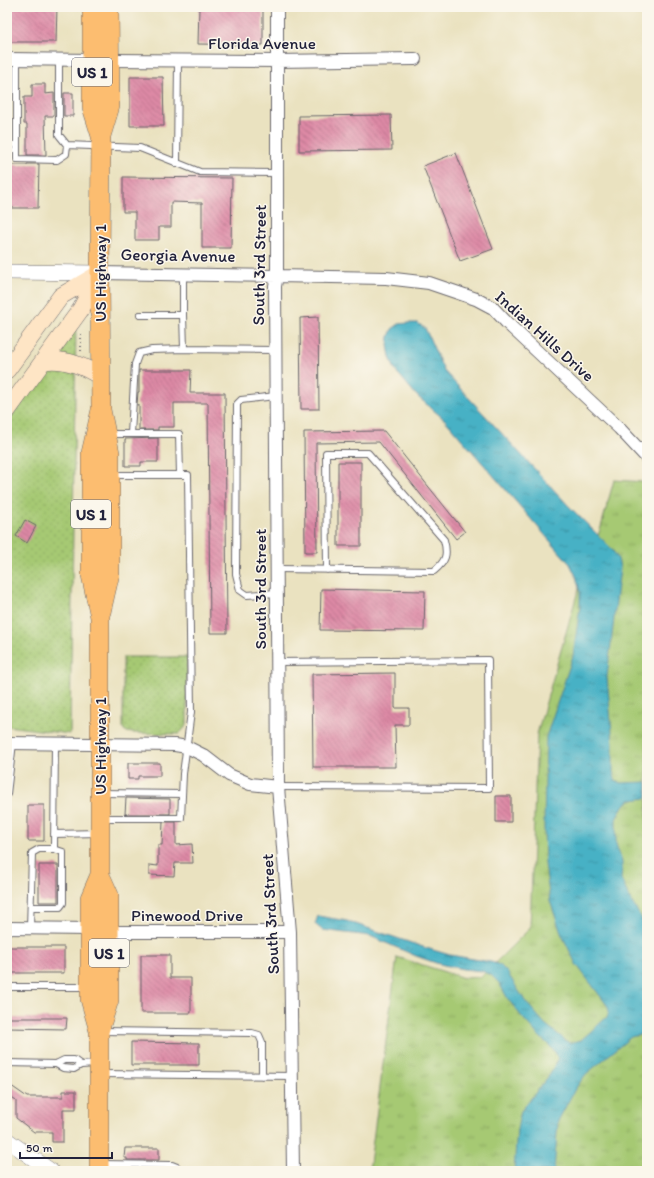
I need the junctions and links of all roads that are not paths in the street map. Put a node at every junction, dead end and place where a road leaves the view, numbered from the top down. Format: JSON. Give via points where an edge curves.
{"nodes":[{"id":1,"x":92,"y":7,"type":"edge"},
{"id":2,"x":109,"y":7,"type":"edge"},
{"id":3,"x":277,"y":7,"type":"edge"},
{"id":4,"x":12,"y":59,"type":"edge"},
{"id":5,"x":415,"y":59,"type":"dead end"},
{"id":6,"x":59,"y":60,"type":"junction"},
{"id":7,"x":100,"y":60,"type":"junction"},
{"id":8,"x":178,"y":60,"type":"junction"},
{"id":9,"x":277,"y":61,"type":"junction"},
{"id":10,"x":101,"y":141,"type":"junction"},
{"id":11,"x":67,"y":145,"type":"junction"},
{"id":12,"x":177,"y":164,"type":"junction"},
{"id":13,"x":277,"y":173,"type":"junction"},
{"id":14,"x":7,"y":272,"type":"edge"},
{"id":15,"x":100,"y":273,"type":"junction"},
{"id":16,"x":183,"y":274,"type":"junction"},
{"id":17,"x":277,"y":276,"type":"junction"},
{"id":18,"x":140,"y":315,"type":"dead end"},
{"id":19,"x":183,"y":315,"type":"junction"},
{"id":20,"x":184,"y":349,"type":"junction"},
{"id":21,"x":275,"y":350,"type":"junction"},
{"id":22,"x":44,"y":361,"type":"junction"},
{"id":23,"x":8,"y":366,"type":"edge"},
{"id":24,"x":101,"y":377,"type":"junction"},
{"id":25,"x":276,"y":396,"type":"junction"},
{"id":26,"x":101,"y":410,"type":"junction"},
{"id":27,"x":7,"y":411,"type":"edge"},
{"id":28,"x":106,"y":434,"type":"junction"},
{"id":29,"x":131,"y":434,"type":"junction"},
{"id":30,"x":647,"y":458,"type":"edge"},
{"id":31,"x":110,"y":475,"type":"junction"},
{"id":32,"x":180,"y":475,"type":"junction"},
{"id":33,"x":277,"y":569,"type":"junction"},
{"id":34,"x":327,"y":570,"type":"junction"},
{"id":35,"x":277,"y":593,"type":"junction"},
{"id":36,"x":100,"y":617,"type":"junction"},
{"id":37,"x":277,"y":662,"type":"junction"},
{"id":38,"x":10,"y":743,"type":"edge"},
{"id":39,"x":55,"y":744,"type":"junction"},
{"id":40,"x":100,"y":744,"type":"junction"},
{"id":41,"x":188,"y":748,"type":"junction"},
{"id":42,"x":278,"y":788,"type":"junction"},
{"id":43,"x":100,"y":793,"type":"junction"},
{"id":44,"x":7,"y":794,"type":"edge"},
{"id":45,"x":182,"y":794,"type":"junction"},
{"id":46,"x":100,"y":826,"type":"junction"},
{"id":47,"x":54,"y":834,"type":"junction"},
{"id":48,"x":54,"y":849,"type":"junction"},
{"id":49,"x":100,"y":875,"type":"junction"},
{"id":50,"x":31,"y":907,"type":"junction"},
{"id":51,"x":7,"y":928,"type":"edge"},
{"id":52,"x":30,"y":929,"type":"junction"},
{"id":53,"x":90,"y":929,"type":"junction"},
{"id":54,"x":109,"y":932,"type":"junction"},
{"id":55,"x":290,"y":932,"type":"junction"},
{"id":56,"x":7,"y":987,"type":"edge"},
{"id":57,"x":90,"y":987,"type":"junction"},
{"id":58,"x":99,"y":1031,"type":"junction"},
{"id":59,"x":7,"y":1063,"type":"edge"},
{"id":60,"x":99,"y":1069,"type":"junction"},
{"id":61,"x":262,"y":1076,"type":"junction"},
{"id":62,"x":292,"y":1076,"type":"junction"},
{"id":63,"x":7,"y":1140,"type":"edge"},
{"id":64,"x":99,"y":1168,"type":"edge"},
{"id":65,"x":51,"y":1171,"type":"edge"},
{"id":66,"x":178,"y":1171,"type":"edge"},
{"id":67,"x":292,"y":1171,"type":"edge"}],
"edges":[{"from":1,"to":7,"type":"main road","name":"US Highway 1","number":"US 1"},
{"from":2,"to":7,"type":"main road","name":"US Highway 1","number":"US 1"},
{"from":3,"to":9,"type":"street","name":"South 3rd Street"},
{"from":4,"to":6,"type":"street","name":"Florida Avenue"},
{"from":4,"to":11,"type":"lane","via":[[17,159],[57,160],[66,154]]},
{"from":5,"to":9,"type":"street","name":"Florida Avenue"},
{"from":6,"to":7,"type":"street","name":"Florida Avenue"},
{"from":6,"to":11,"type":"lane","via":[[59,134]]},
{"from":7,"to":8,"type":"street","name":"Florida Avenue"},
{"from":7,"to":10,"type":"main road","name":"US Highway 1","number":"US 1","via":[[92,107]]},
{"from":8,"to":9,"type":"street","name":"Florida Avenue"},
{"from":8,"to":12,"type":"lane"},
{"from":9,"to":13,"type":"street","name":"South 3rd Street"},
{"from":10,"to":11,"type":"lane"},
{"from":10,"to":12,"type":"lane","via":[[140,148]]},
{"from":10,"to":15,"type":"main road","name":"US Highway 1","number":"US 1"},
{"from":12,"to":13,"type":"lane","via":[[200,172]]},
{"from":13,"to":17,"type":"street","name":"South 3rd Street"},
{"from":14,"to":15,"type":"street","name":"Georgia Avenue"},
{"from":15,"to":16,"type":"street","name":"Georgia Avenue"},
{"from":15,"to":22,"type":"main road","via":[[81,309]]},
{"from":15,"to":23,"type":"main road","via":[[62,296]]},
{"from":15,"to":24,"type":"main road","name":"US Highway 1","number":"US 1"},
{"from":16,"to":17,"type":"street","name":"Georgia Avenue"},
{"from":16,"to":19,"type":"lane"},
{"from":17,"to":21,"type":"street","name":"South 3rd Street"},
{"from":17,"to":30,"type":"street","name":"Indian Hills Drive","via":[[386,278],[429,284],[476,299],[493,308]]},
{"from":18,"to":19,"type":"lane"},
{"from":19,"to":20,"type":"lane"},
{"from":20,"to":21,"type":"lane"},
{"from":20,"to":29,"type":"lane","via":[[139,353],[135,364]]},
{"from":21,"to":25,"type":"street","name":"South 3rd Street"},
{"from":22,"to":24,"type":"main road","via":[[55,360],[77,365]]},
{"from":22,"to":27,"type":"main road"},
{"from":24,"to":26,"type":"main road","name":"US Highway 1","number":"US 1"},
{"from":25,"to":33,"type":"street","name":"South 3rd Street"},
{"from":25,"to":35,"type":"lane","via":[[241,400],[237,404],[236,574],[240,590],[247,595]]},
{"from":26,"to":28,"type":"main road","name":"US Highway 1","number":"US 1"},
{"from":26,"to":36,"type":"main road","name":"US Highway 1","number":"US 1","via":[[91,454],[91,575]]},
{"from":28,"to":29,"type":"lane"},
{"from":28,"to":31,"type":"main road","name":"US Highway 1","number":"US 1","via":[[110,453]]},
{"from":29,"to":32,"type":"lane","via":[[179,434]]},
{"from":31,"to":32,"type":"lane"},
{"from":31,"to":36,"type":"main road","name":"US Highway 1","number":"US 1","via":[[110,573]]},
{"from":32,"to":41,"type":"lane","via":[[188,475],[192,712]]},
{"from":33,"to":34,"type":"lane"},
{"from":33,"to":35,"type":"street","name":"South 3rd Street"},
{"from":34,"to":34,"type":"lane","via":[[434,571],[443,563],[447,551],[444,540],[368,454],[326,454]]},
{"from":35,"to":37,"type":"street","name":"South 3rd Street"},
{"from":36,"to":40,"type":"main road","name":"US Highway 1","number":"US 1"},
{"from":37,"to":42,"type":"street","name":"South 3rd Street"},
{"from":37,"to":42,"type":"lane","via":[[488,660],[489,788]]},
{"from":38,"to":39,"type":"street"},
{"from":38,"to":44,"type":"lane"},
{"from":39,"to":40,"type":"street"},
{"from":39,"to":47,"type":"lane"},
{"from":40,"to":41,"type":"street","via":[[174,745]]},
{"from":40,"to":43,"type":"main road","name":"US Highway 1","number":"US 1"},
{"from":41,"to":42,"type":"street","via":[[203,755],[229,775],[250,784]]},
{"from":41,"to":45,"type":"lane"},
{"from":42,"to":55,"type":"street","name":"South 3rd Street"},
{"from":43,"to":45,"type":"lane"},
{"from":43,"to":46,"type":"main road","name":"US Highway 1","number":"US 1"},
{"from":45,"to":46,"type":"lane","via":[[180,818]]},
{"from":46,"to":47,"type":"lane"},
{"from":46,"to":49,"type":"main road","name":"US Highway 1","number":"US 1"},
{"from":47,"to":48,"type":"lane"},
{"from":48,"to":50,"type":"lane","via":[[39,849],[32,853]]},
{"from":48,"to":50,"type":"lane","via":[[63,852],[63,902],[60,907]]},
{"from":49,"to":53,"type":"main road","name":"US Highway 1","number":"US 1","via":[[90,898]]},
{"from":49,"to":54,"type":"main road","name":"US Highway 1","number":"US 1","via":[[109,895]]},
{"from":50,"to":52,"type":"lane"},
{"from":51,"to":52,"type":"street"},
{"from":52,"to":53,"type":"street"},
{"from":53,"to":57,"type":"main road","name":"US Highway 1","number":"US 1"},
{"from":54,"to":55,"type":"street","name":"Pinewood Drive"},
{"from":54,"to":58,"type":"main road","name":"US Highway 1","number":"US 1","via":[[109,1000]]},
{"from":55,"to":62,"type":"street","name":"South 3rd Street"},
{"from":56,"to":57,"type":"lane"},
{"from":57,"to":58,"type":"main road","name":"US Highway 1","number":"US 1","via":[[90,999]]},
{"from":58,"to":60,"type":"main road","name":"US Highway 1","number":"US 1"},
{"from":58,"to":61,"type":"lane","via":[[252,1033],[259,1035],[262,1042]]},
{"from":59,"to":60,"type":"lane","via":[[56,1064],[74,1069],[81,1065]]},
{"from":60,"to":61,"type":"lane"},
{"from":60,"to":64,"type":"main road","name":"US Highway 1","number":"US 1"},
{"from":61,"to":62,"type":"lane"},
{"from":62,"to":67,"type":"street","name":"South 3rd Street"},
{"from":63,"to":65,"type":"street"},
{"from":64,"to":66,"type":"lane","via":[[172,1165],[177,1167]]}]}
